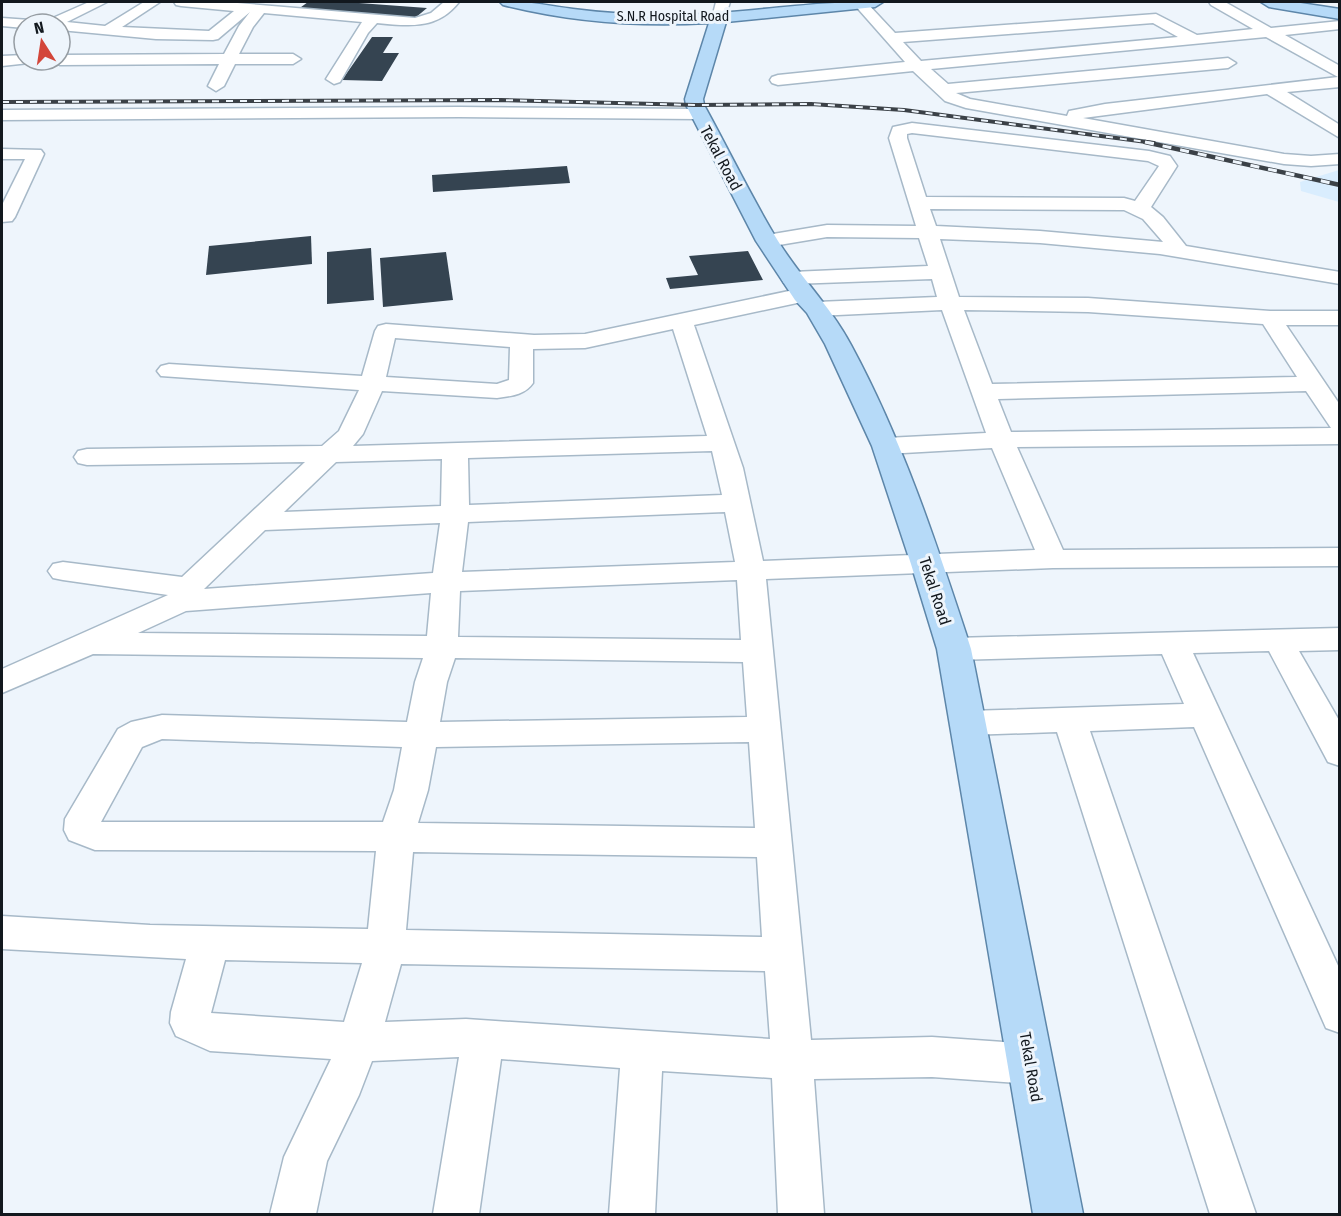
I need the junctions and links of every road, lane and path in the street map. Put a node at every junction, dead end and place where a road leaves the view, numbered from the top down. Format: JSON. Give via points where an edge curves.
{"nodes":[{"id":1,"x":100,"y":2,"type":"edge"},
{"id":2,"x":153,"y":2,"type":"edge"},
{"id":3,"x":452,"y":2,"type":"edge"},
{"id":4,"x":508,"y":2,"type":"edge"},
{"id":5,"x":865,"y":2,"type":"edge"},
{"id":6,"x":1216,"y":2,"type":"edge"},
{"id":7,"x":1269,"y":2,"type":"edge"},
{"id":8,"x":543,"y":6,"type":"edge"},
{"id":9,"x":1139,"y":7,"type":"dead end"},
{"id":10,"x":253,"y":9,"type":"junction"},
{"id":11,"x":181,"y":10,"type":"edge"},
{"id":12,"x":721,"y":10,"type":"edge"},
{"id":13,"x":320,"y":14,"type":"junction"},
{"id":14,"x":1340,"y":14,"type":"edge"},
{"id":15,"x":72,"y":15,"type":"edge"},
{"id":16,"x":1156,"y":18,"type":"junction"},
{"id":17,"x":372,"y":19,"type":"junction"},
{"id":18,"x":1340,"y":25,"type":"edge"},
{"id":19,"x":72,"y":27,"type":"edge"},
{"id":20,"x":309,"y":28,"type":"dead end"},
{"id":21,"x":108,"y":30,"type":"junction"},
{"id":22,"x":1266,"y":33,"type":"junction"},
{"id":23,"x":156,"y":35,"type":"junction"},
{"id":24,"x":892,"y":39,"type":"junction"},
{"id":25,"x":1194,"y":40,"type":"junction"},
{"id":26,"x":229,"y":59,"type":"junction"},
{"id":27,"x":72,"y":60,"type":"edge"},
{"id":28,"x":1228,"y":63,"type":"junction"},
{"id":29,"x":917,"y":66,"type":"junction"},
{"id":30,"x":1340,"y":73,"type":"edge"},
{"id":31,"x":334,"y":79,"type":"dead end"},
{"id":32,"x":281,"y":80,"type":"dead end"},
{"id":33,"x":778,"y":80,"type":"dead end"},
{"id":34,"x":1340,"y":82,"type":"edge"},
{"id":35,"x":216,"y":86,"type":"dead end"},
{"id":36,"x":944,"y":89,"type":"junction"},
{"id":37,"x":1269,"y":89,"type":"junction"},
{"id":38,"x":699,"y":114,"type":"junction"},
{"id":39,"x":2,"y":115,"type":"edge"},
{"id":40,"x":1061,"y":120,"type":"junction"},
{"id":41,"x":1340,"y":133,"type":"edge"},
{"id":42,"x":2,"y":154,"type":"edge"},
{"id":43,"x":1340,"y":159,"type":"edge"},
{"id":44,"x":920,"y":203,"type":"junction"},
{"id":45,"x":1142,"y":207,"type":"junction"},
{"id":46,"x":5,"y":217,"type":"dead end"},
{"id":47,"x":928,"y":232,"type":"junction"},
{"id":48,"x":767,"y":241,"type":"junction"},
{"id":49,"x":1179,"y":251,"type":"junction"},
{"id":50,"x":941,"y":272,"type":"junction"},
{"id":51,"x":1340,"y":278,"type":"edge"},
{"id":52,"x":1340,"y":285,"type":"edge"},
{"id":53,"x":804,"y":294,"type":"junction"},
{"id":54,"x":1340,"y":299,"type":"edge"},
{"id":55,"x":950,"y":303,"type":"junction"},
{"id":56,"x":1270,"y":318,"type":"junction"},
{"id":57,"x":1340,"y":318,"type":"edge"},
{"id":58,"x":682,"y":321,"type":"junction"},
{"id":59,"x":522,"y":341,"type":"junction"},
{"id":60,"x":169,"y":371,"type":"dead end"},
{"id":61,"x":1312,"y":384,"type":"junction"},
{"id":62,"x":373,"y":385,"type":"junction"},
{"id":63,"x":983,"y":392,"type":"junction"},
{"id":64,"x":1340,"y":424,"type":"edge"},
{"id":65,"x":1340,"y":436,"type":"edge"},
{"id":66,"x":1001,"y":440,"type":"junction"},
{"id":67,"x":722,"y":443,"type":"junction"},
{"id":68,"x":886,"y":446,"type":"junction"},
{"id":69,"x":455,"y":450,"type":"junction"},
{"id":70,"x":328,"y":454,"type":"junction"},
{"id":71,"x":87,"y":457,"type":"dead end"},
{"id":72,"x":737,"y":503,"type":"junction"},
{"id":73,"x":455,"y":515,"type":"junction"},
{"id":74,"x":257,"y":522,"type":"junction"},
{"id":75,"x":1340,"y":557,"type":"edge"},
{"id":76,"x":1053,"y":559,"type":"junction"},
{"id":77,"x":927,"y":564,"type":"junction"},
{"id":78,"x":63,"y":571,"type":"dead end"},
{"id":79,"x":751,"y":571,"type":"junction"},
{"id":80,"x":446,"y":582,"type":"junction"},
{"id":81,"x":185,"y":594,"type":"junction"},
{"id":82,"x":1340,"y":639,"type":"edge"},
{"id":83,"x":1278,"y":640,"type":"junction"},
{"id":84,"x":84,"y":643,"type":"junction"},
{"id":85,"x":1173,"y":643,"type":"junction"},
{"id":86,"x":442,"y":649,"type":"junction"},
{"id":87,"x":954,"y":649,"type":"junction"},
{"id":88,"x":758,"y":651,"type":"junction"},
{"id":89,"x":5,"y":682,"type":"edge"},
{"id":90,"x":1205,"y":715,"type":"junction"},
{"id":91,"x":1070,"y":720,"type":"junction"},
{"id":92,"x":968,"y":723,"type":"junction"},
{"id":93,"x":764,"y":729,"type":"junction"},
{"id":94,"x":421,"y":735,"type":"junction"},
{"id":95,"x":1340,"y":753,"type":"edge"},
{"id":96,"x":396,"y":837,"type":"junction"},
{"id":97,"x":774,"y":843,"type":"junction"},
{"id":98,"x":2,"y":932,"type":"edge"},
{"id":99,"x":210,"y":944,"type":"junction"},
{"id":100,"x":385,"y":948,"type":"junction"},
{"id":101,"x":783,"y":954,"type":"junction"},
{"id":102,"x":1340,"y":1015,"type":"edge"},
{"id":103,"x":483,"y":1039,"type":"junction"},
{"id":104,"x":357,"y":1042,"type":"junction"},
{"id":105,"x":642,"y":1052,"type":"junction"},
{"id":106,"x":792,"y":1060,"type":"junction"},
{"id":107,"x":1031,"y":1064,"type":"junction"},
{"id":108,"x":293,"y":1215,"type":"edge"},
{"id":109,"x":456,"y":1215,"type":"edge"},
{"id":110,"x":632,"y":1215,"type":"edge"},
{"id":111,"x":801,"y":1215,"type":"edge"},
{"id":112,"x":1058,"y":1215,"type":"edge"},
{"id":113,"x":1233,"y":1215,"type":"edge"}],
"edges":[{"from":1,"to":15,"type":"street"},
{"from":2,"to":21,"type":"street"},
{"from":3,"to":17,"type":"street","via":[[427,22]]},
{"from":4,"to":8,"type":"main road","name":"S.N.R Hospital Road"},
{"from":5,"to":12,"type":"main road","name":"S.N.R Hospital Road"},
{"from":5,"to":24,"type":"street"},
{"from":6,"to":22,"type":"street"},
{"from":7,"to":14,"type":"main road"},
{"from":8,"to":12,"type":"main road","name":"S.N.R Hospital Road","via":[[652,18]]},
{"from":9,"to":16,"type":"street"},
{"from":10,"to":11,"type":"street"},
{"from":10,"to":13,"type":"street"},
{"from":10,"to":23,"type":"street","via":[[213,36]]},
{"from":10,"to":26,"type":"street"},
{"from":11,"to":23,"type":"street"},
{"from":12,"to":38,"type":"main road","name":"Tekal Road","via":[[694,99]]},
{"from":13,"to":17,"type":"street"},
{"from":13,"to":20,"type":"street"},
{"from":16,"to":24,"type":"street"},
{"from":16,"to":25,"type":"street"},
{"from":17,"to":31,"type":"street"},
{"from":18,"to":22,"type":"street"},
{"from":19,"to":21,"type":"street"},
{"from":21,"to":23,"type":"street"},
{"from":22,"to":25,"type":"street"},
{"from":22,"to":30,"type":"street"},
{"from":24,"to":29,"type":"street"},
{"from":25,"to":28,"type":"street"},
{"from":25,"to":29,"type":"street"},
{"from":26,"to":27,"type":"street"},
{"from":26,"to":32,"type":"street","via":[[296,54]]},
{"from":26,"to":35,"type":"street"},
{"from":28,"to":36,"type":"street"},
{"from":28,"to":37,"type":"street"},
{"from":29,"to":33,"type":"street"},
{"from":29,"to":36,"type":"street"},
{"from":34,"to":37,"type":"street"},
{"from":36,"to":40,"type":"street","via":[[966,103]]},
{"from":37,"to":40,"type":"street","via":[[1082,112]]},
{"from":37,"to":41,"type":"street"},
{"from":38,"to":39,"type":"street"},
{"from":38,"to":48,"type":"main road","name":"Tekal Road"},
{"from":40,"to":43,"type":"street","via":[[1284,159]]},
{"from":42,"to":46,"type":"street","via":[[35,154]]},
{"from":44,"to":45,"type":"street"},
{"from":44,"to":45,"type":"street","via":[[898,138],[899,131],[912,128],[1164,160],[1168,166]]},
{"from":44,"to":47,"type":"street"},
{"from":45,"to":49,"type":"street"},
{"from":47,"to":48,"type":"street","via":[[827,231]]},
{"from":47,"to":49,"type":"street","via":[[1040,237]]},
{"from":47,"to":50,"type":"street"},
{"from":48,"to":53,"type":"main road","name":"Tekal Road"},
{"from":49,"to":51,"type":"street"},
{"from":50,"to":53,"type":"street"},
{"from":50,"to":55,"type":"street"},
{"from":52,"to":54,"type":"street"},
{"from":53,"to":55,"type":"street"},
{"from":53,"to":58,"type":"street"},
{"from":53,"to":68,"type":"main road","name":"Tekal Road","via":[[838,344]]},
{"from":55,"to":56,"type":"street","via":[[1088,305]]},
{"from":55,"to":63,"type":"street"},
{"from":56,"to":57,"type":"street"},
{"from":56,"to":61,"type":"street"},
{"from":58,"to":59,"type":"street","via":[[585,341]]},
{"from":58,"to":67,"type":"street"},
{"from":59,"to":62,"type":"street","via":[[521,383],[511,389]]},
{"from":59,"to":62,"type":"street","via":[[386,331]]},
{"from":60,"to":62,"type":"street"},
{"from":61,"to":63,"type":"street"},
{"from":61,"to":64,"type":"street"},
{"from":62,"to":70,"type":"street","via":[[350,434]]},
{"from":63,"to":66,"type":"street"},
{"from":65,"to":66,"type":"street"},
{"from":66,"to":68,"type":"street"},
{"from":66,"to":76,"type":"street"},
{"from":67,"to":69,"type":"street"},
{"from":67,"to":72,"type":"street"},
{"from":68,"to":77,"type":"main road","name":"Tekal Road"},
{"from":69,"to":70,"type":"street"},
{"from":69,"to":73,"type":"street"},
{"from":70,"to":71,"type":"street"},
{"from":70,"to":74,"type":"street"},
{"from":72,"to":73,"type":"street"},
{"from":72,"to":79,"type":"street"},
{"from":73,"to":74,"type":"street"},
{"from":73,"to":80,"type":"street"},
{"from":74,"to":81,"type":"street"},
{"from":75,"to":76,"type":"street"},
{"from":76,"to":77,"type":"street"},
{"from":77,"to":79,"type":"street"},
{"from":77,"to":87,"type":"main road","name":"Tekal Road"},
{"from":78,"to":81,"type":"street"},
{"from":79,"to":80,"type":"street"},
{"from":79,"to":88,"type":"street"},
{"from":80,"to":81,"type":"street"},
{"from":80,"to":86,"type":"street"},
{"from":81,"to":84,"type":"street"},
{"from":82,"to":83,"type":"street"},
{"from":83,"to":85,"type":"street"},
{"from":83,"to":95,"type":"street"},
{"from":84,"to":86,"type":"street"},
{"from":84,"to":89,"type":"street"},
{"from":85,"to":87,"type":"street"},
{"from":85,"to":90,"type":"street"},
{"from":86,"to":88,"type":"street"},
{"from":86,"to":94,"type":"street"},
{"from":87,"to":92,"type":"main road","name":"Tekal Road"},
{"from":88,"to":93,"type":"street"},
{"from":90,"to":91,"type":"street"},
{"from":90,"to":102,"type":"street"},
{"from":91,"to":92,"type":"street"},
{"from":91,"to":113,"type":"street"},
{"from":92,"to":107,"type":"main road","name":"Tekal Road"},
{"from":93,"to":94,"type":"street"},
{"from":93,"to":97,"type":"street"},
{"from":94,"to":96,"type":"street","via":[[411,790]]},
{"from":94,"to":96,"type":"street","via":[[162,727],[143,731],[130,738],[83,819],[82,830],[95,836]]},
{"from":96,"to":97,"type":"street"},
{"from":96,"to":100,"type":"street"},
{"from":97,"to":101,"type":"street"},
{"from":98,"to":99,"type":"street"},
{"from":99,"to":100,"type":"street"},
{"from":99,"to":104,"type":"street","via":[[190,1023],[210,1032]]},
{"from":100,"to":101,"type":"street"},
{"from":100,"to":104,"type":"street"},
{"from":101,"to":106,"type":"street"},
{"from":103,"to":104,"type":"street"},
{"from":103,"to":105,"type":"street"},
{"from":103,"to":109,"type":"street"},
{"from":104,"to":108,"type":"street","via":[[344,1081],[306,1157]]},
{"from":105,"to":106,"type":"street"},
{"from":105,"to":110,"type":"street"},
{"from":106,"to":107,"type":"street","via":[[932,1057]]},
{"from":106,"to":111,"type":"street"},
{"from":107,"to":112,"type":"main road","name":"Tekal Road"}]}
